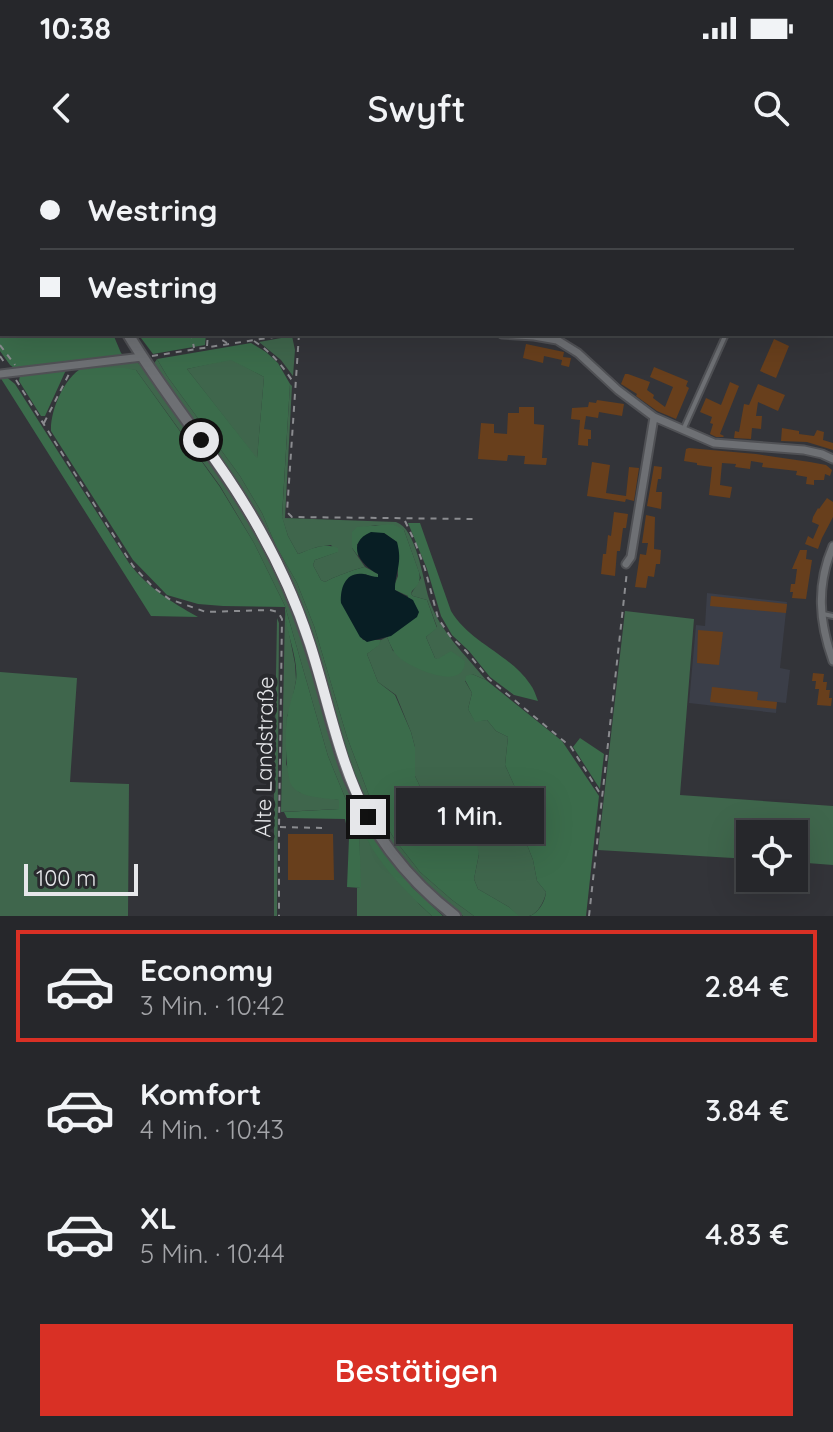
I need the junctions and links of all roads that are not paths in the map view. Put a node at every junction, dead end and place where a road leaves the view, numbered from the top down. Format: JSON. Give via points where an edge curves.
{"nodes":[{"id":1,"x":129,"y":336,"type":"edge"},
{"id":2,"x":534,"y":336,"type":"edge"},
{"id":3,"x":725,"y":336,"type":"edge"},
{"id":4,"x":142,"y":357,"type":"junction"},
{"id":5,"x":0,"y":374,"type":"edge"},
{"id":6,"x":654,"y":417,"type":"junction"},
{"id":7,"x":683,"y":430,"type":"junction"},
{"id":8,"x":833,"y":459,"type":"edge"},
{"id":9,"x":833,"y":546,"type":"edge"},
{"id":10,"x":626,"y":564,"type":"road end"},
{"id":11,"x":821,"y":613,"type":"junction"},
{"id":12,"x":833,"y":616,"type":"edge"},
{"id":13,"x":833,"y":661,"type":"edge"},
{"id":14,"x":455,"y":916,"type":"edge"}],
"edges":[{"from":1,"to":4,"type":"main road"},
{"from":2,"to":6,"type":"street","via":[[557,340],[578,353]]},
{"from":3,"to":7,"type":"lane"},
{"from":4,"to":5,"type":"street"},
{"from":4,"to":14,"type":"main road","via":[[233,484],[276,560],[310,644],[342,759],[368,817],[408,873]]},
{"from":6,"to":7,"type":"street"},
{"from":6,"to":10,"type":"street"},
{"from":7,"to":8,"type":"street","via":[[714,443],[804,450]]},
{"from":9,"to":11,"type":"street","via":[[824,572]]},
{"from":11,"to":12,"type":"lane"},
{"from":11,"to":13,"type":"street"}]}
